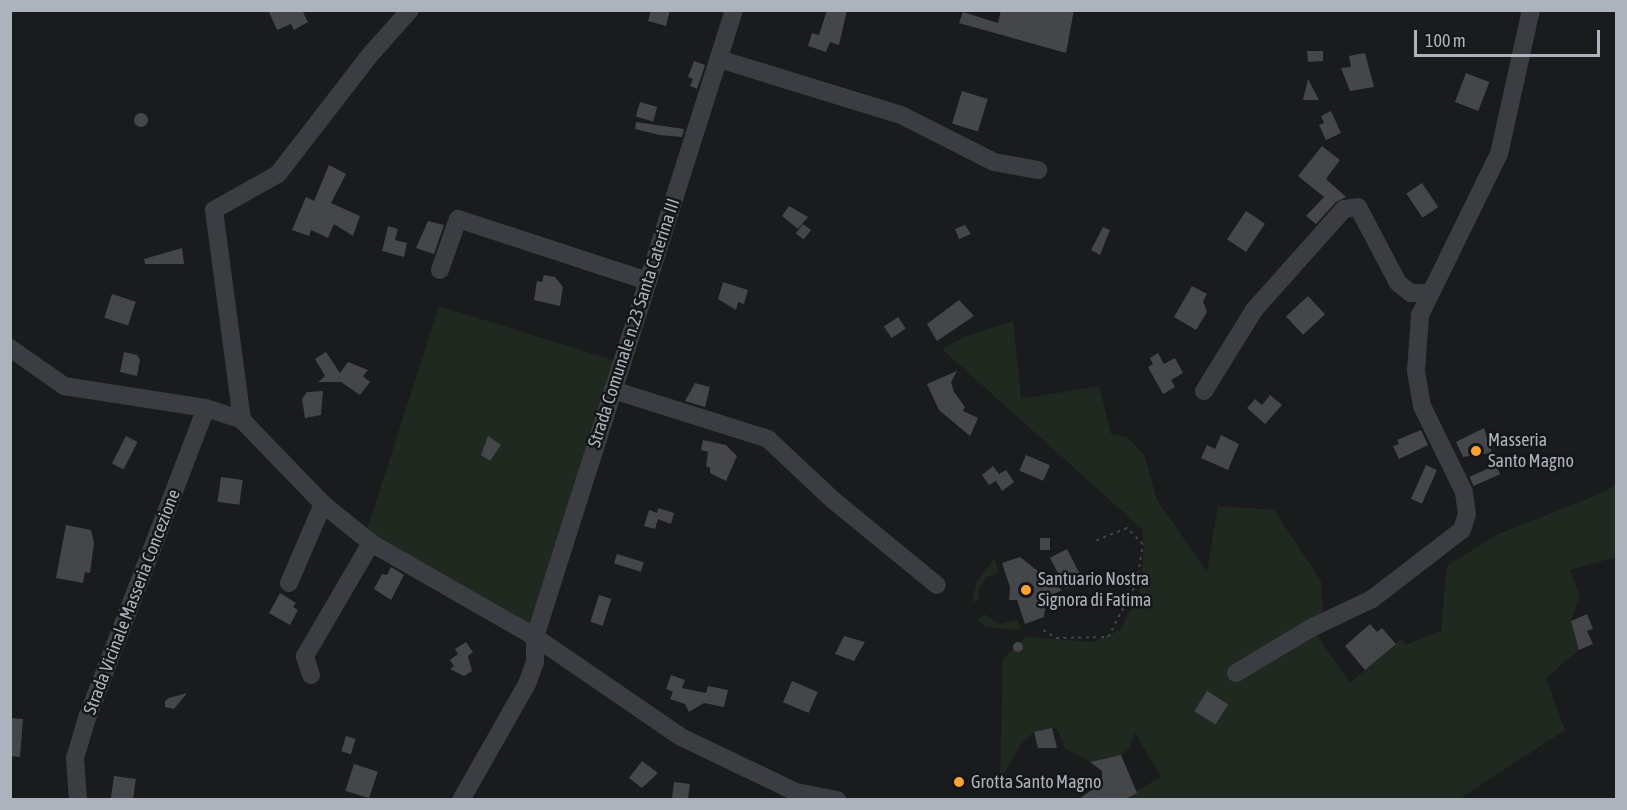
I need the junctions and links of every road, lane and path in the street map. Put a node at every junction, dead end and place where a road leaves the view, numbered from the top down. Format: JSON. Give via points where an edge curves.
{"nodes":[{"id":1,"x":410,"y":10,"type":"edge"},
{"id":2,"x":734,"y":10,"type":"edge"},
{"id":3,"x":1532,"y":10,"type":"edge"},
{"id":4,"x":719,"y":59,"type":"junction"},
{"id":5,"x":1038,"y":170,"type":"dead end"},
{"id":6,"x":440,"y":270,"type":"dead end"},
{"id":7,"x":648,"y":281,"type":"junction"},
{"id":8,"x":1431,"y":293,"type":"junction"},
{"id":9,"x":10,"y":348,"type":"edge"},
{"id":10,"x":613,"y":390,"type":"junction"},
{"id":11,"x":1204,"y":391,"type":"dead end"},
{"id":12,"x":206,"y":408,"type":"junction"},
{"id":13,"x":242,"y":420,"type":"junction"},
{"id":14,"x":323,"y":504,"type":"junction"},
{"id":15,"x":1095,"y":541,"type":"dead end"},
{"id":16,"x":371,"y":543,"type":"junction"},
{"id":17,"x":289,"y":583,"type":"dead end"},
{"id":18,"x":937,"y":585,"type":"dead end"},
{"id":19,"x":1043,"y":630,"type":"dead end"},
{"id":20,"x":535,"y":637,"type":"junction"},
{"id":21,"x":1236,"y":673,"type":"dead end"},
{"id":22,"x":311,"y":675,"type":"dead end"},
{"id":23,"x":78,"y":800,"type":"edge"},
{"id":24,"x":461,"y":800,"type":"edge"},
{"id":25,"x":837,"y":800,"type":"edge"}],
"edges":[{"from":1,"to":13,"type":"street","via":[[278,174],[214,210]]},
{"from":2,"to":4,"type":"street","name":"Strada Comunale n.23 Santa Caterina III"},
{"from":3,"to":8,"type":"street","via":[[1499,154]]},
{"from":4,"to":5,"type":"street","via":[[901,115],[994,162]]},
{"from":4,"to":7,"type":"street","name":"Strada Comunale n.23 Santa Caterina III"},
{"from":6,"to":7,"type":"street","via":[[458,219]]},
{"from":7,"to":10,"type":"street","name":"Strada Comunale n.23 Santa Caterina III"},
{"from":8,"to":11,"type":"street","via":[[1411,293],[1398,283],[1358,207],[1344,209],[1254,310]]},
{"from":8,"to":21,"type":"street","via":[[1420,315],[1416,371],[1422,406],[1464,492],[1467,514],[1462,530],[1372,599],[1311,628]]},
{"from":9,"to":12,"type":"street","via":[[64,386]]},
{"from":10,"to":18,"type":"street","via":[[768,439],[833,500]]},
{"from":10,"to":20,"type":"street","name":"Strada Comunale n.23 Santa Caterina III"},
{"from":12,"to":13,"type":"street"},
{"from":12,"to":23,"type":"street","name":"Strada Vicinale Masseria Concezione","via":[[87,718],[75,758]]},
{"from":13,"to":14,"type":"street"},
{"from":14,"to":16,"type":"street"},
{"from":14,"to":17,"type":"street"},
{"from":15,"to":19,"type":"path","via":[[1127,528],[1143,544],[1137,582],[1108,637],[1056,638]]},
{"from":16,"to":20,"type":"street"},
{"from":16,"to":22,"type":"street","via":[[305,656]]},
{"from":20,"to":24,"type":"street","name":"Strada Comunale n.23 Santa Caterina III","via":[[535,662],[527,684]]},
{"from":20,"to":25,"type":"street","via":[[681,737],[796,792]]}]}
